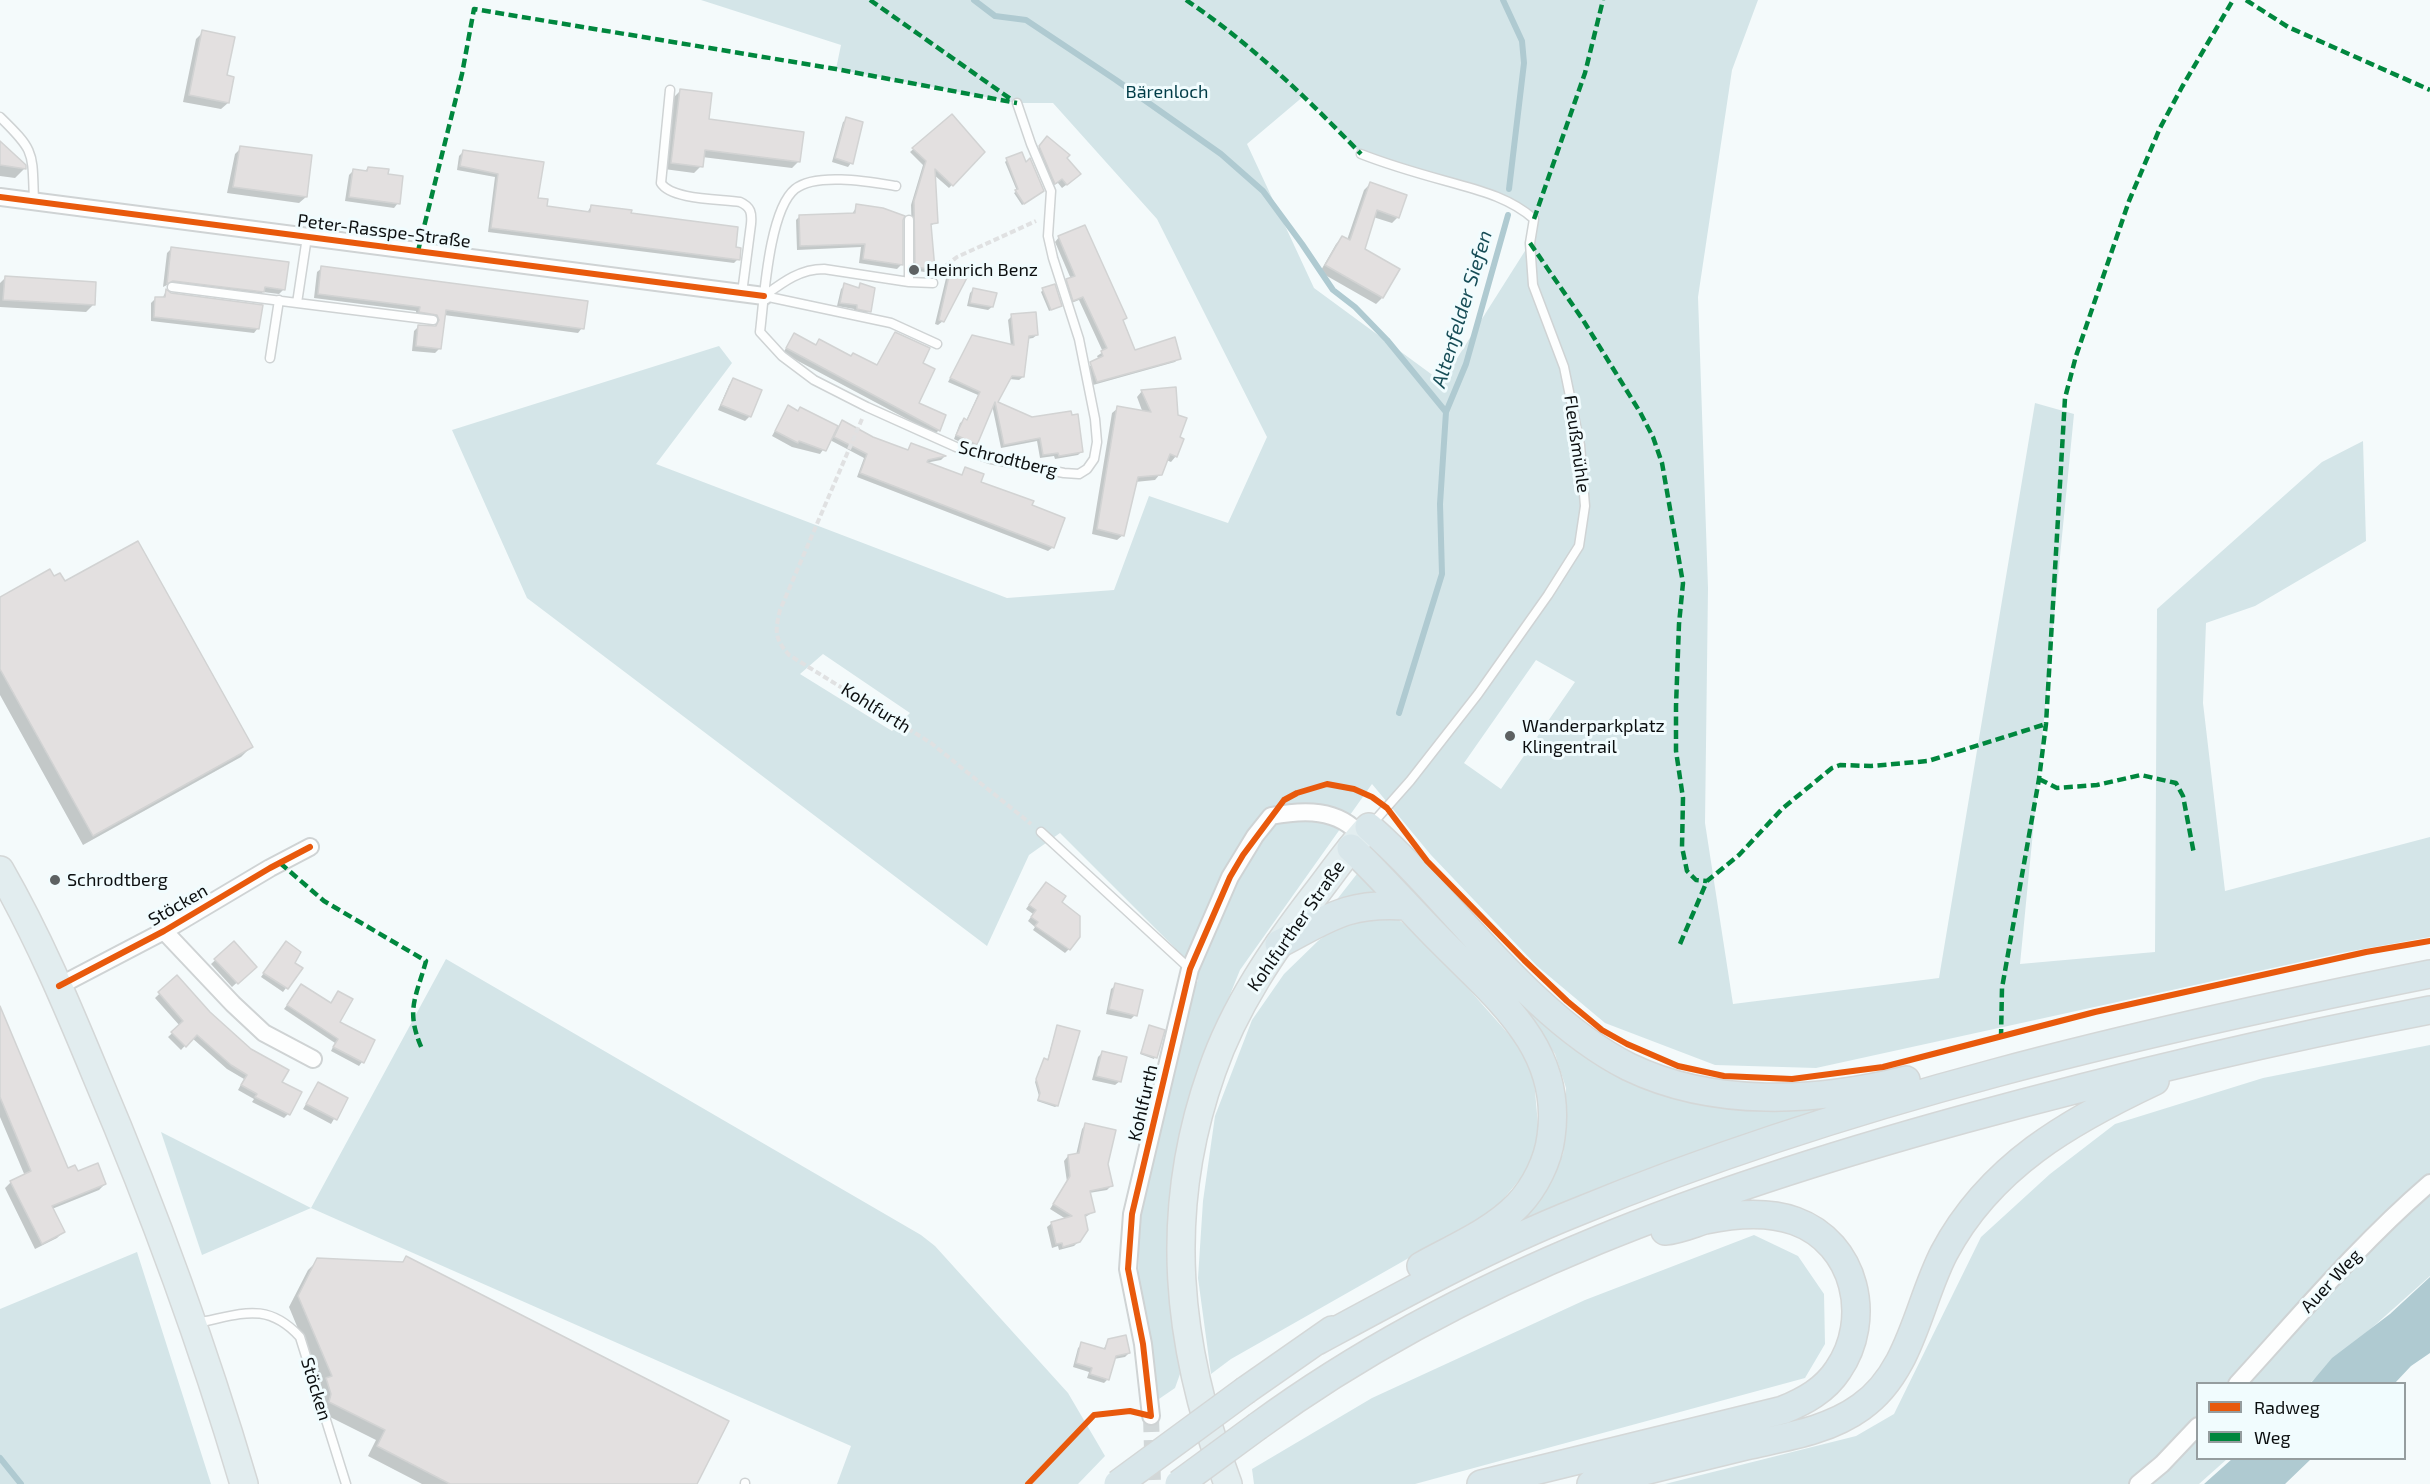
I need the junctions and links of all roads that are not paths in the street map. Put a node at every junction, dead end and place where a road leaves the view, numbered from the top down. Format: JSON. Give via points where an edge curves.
{"nodes":[{"id":1,"x":670,"y":90,"type":"dead end"},
{"id":2,"x":1017,"y":103,"type":"dead end"},
{"id":3,"x":0,"y":117,"type":"edge"},
{"id":4,"x":1362,"y":154,"type":"dead end"},
{"id":5,"x":896,"y":186,"type":"dead end"},
{"id":6,"x":0,"y":197,"type":"edge"},
{"id":7,"x":34,"y":201,"type":"junction"},
{"id":8,"x":909,"y":220,"type":"dead end"},
{"id":9,"x":308,"y":237,"type":"junction"},
{"id":10,"x":909,"y":282,"type":"junction"},
{"id":11,"x":933,"y":283,"type":"road end"},
{"id":12,"x":172,"y":287,"type":"dead end"},
{"id":13,"x":742,"y":293,"type":"junction"},
{"id":14,"x":764,"y":296,"type":"junction"},
{"id":15,"x":279,"y":300,"type":"junction"},
{"id":16,"x":297,"y":303,"type":"junction"},
{"id":17,"x":433,"y":320,"type":"dead end"},
{"id":18,"x":937,"y":344,"type":"dead end"},
{"id":19,"x":270,"y":358,"type":"dead end"},
{"id":20,"x":1041,"y":832,"type":"road end"},
{"id":21,"x":1360,"y":837,"type":"junction"},
{"id":22,"x":310,"y":847,"type":"dead end"},
{"id":23,"x":0,"y":870,"type":"edge"},
{"id":24,"x":1406,"y":906,"type":"junction"},
{"id":25,"x":164,"y":931,"type":"junction"},
{"id":26,"x":1279,"y":944,"type":"junction"},
{"id":27,"x":1190,"y":969,"type":"junction"},
{"id":28,"x":2430,"y":974,"type":"edge"},
{"id":29,"x":59,"y":986,"type":"junction"},
{"id":30,"x":2430,"y":1010,"type":"edge"},
{"id":31,"x":2205,"y":1058,"type":"junction"},
{"id":32,"x":313,"y":1059,"type":"dead end"},
{"id":33,"x":2035,"y":1064,"type":"junction"},
{"id":34,"x":2430,"y":1183,"type":"edge"},
{"id":35,"x":1616,"y":1233,"type":"junction"},
{"id":36,"x":193,"y":1323,"type":"junction"},
{"id":37,"x":1317,"y":1341,"type":"junction"},
{"id":38,"x":2238,"y":1382,"type":"edge"},
{"id":39,"x":1151,"y":1416,"type":"tunnel mouth"},
{"id":40,"x":2196,"y":1428,"type":"edge"},
{"id":41,"x":244,"y":1484,"type":"edge"},
{"id":42,"x":346,"y":1484,"type":"edge"},
{"id":43,"x":1118,"y":1484,"type":"edge"},
{"id":44,"x":1179,"y":1484,"type":"edge"},
{"id":45,"x":1228,"y":1484,"type":"edge"},
{"id":46,"x":1481,"y":1484,"type":"edge"},
{"id":47,"x":1591,"y":1484,"type":"edge"},
{"id":48,"x":2138,"y":1484,"type":"edge"}],
"edges":[{"from":1,"to":13,"type":"lane","via":[[661,183],[677,194],[747,206],[752,213]]},
{"from":2,"to":14,"type":"lane","name":"Schrodtberg","via":[[1051,191],[1048,236],[1073,316],[1095,419],[1097,442],[1094,459],[1087,469],[1070,474],[990,459],[814,380],[782,356],[760,332]]},
{"from":3,"to":7,"type":"lane","via":[[32,155]]},
{"from":4,"to":21,"type":"lane","name":"Fleußmühle","via":[[1494,195],[1519,206],[1534,219],[1530,243],[1533,285],[1564,367],[1580,446],[1586,506],[1579,546],[1548,595],[1478,694]]},
{"from":5,"to":14,"type":"lane","name":"Schrodtberg","via":[[832,179],[795,189],[779,217],[766,268]]},
{"from":6,"to":7,"type":"street","name":"Peter-Rasspe-Straße"},
{"from":7,"to":9,"type":"street","name":"Peter-Rasspe-Straße"},
{"from":8,"to":10,"type":"lane"},
{"from":9,"to":13,"type":"street","name":"Peter-Rasspe-Straße"},
{"from":9,"to":16,"type":"lane"},
{"from":10,"to":11,"type":"lane"},
{"from":10,"to":14,"type":"lane","via":[[811,269],[787,279]]},
{"from":12,"to":15,"type":"lane"},
{"from":13,"to":14,"type":"street","name":"Peter-Rasspe-Straße"},
{"from":14,"to":18,"type":"lane","via":[[891,323]]},
{"from":15,"to":16,"type":"lane"},
{"from":15,"to":19,"type":"lane"},
{"from":16,"to":17,"type":"lane"},
{"from":20,"to":27,"type":"lane"},
{"from":21,"to":24,"type":"highway"},
{"from":21,"to":26,"type":"main road","name":"Kohlfurther Straße"},
{"from":21,"to":27,"type":"street","name":"Kohlfurth","via":[[1355,828],[1335,816],[1295,812],[1271,816],[1230,877]]},
{"from":21,"to":33,"type":"highway","via":[[1450,909],[1566,1026],[1630,1067],[1666,1081],[1728,1094],[1802,1097],[1872,1089],[1950,1069]]},
{"from":22,"to":25,"type":"street","name":"Stöcken"},
{"from":23,"to":29,"type":"main road"},
{"from":24,"to":26,"type":"highway","via":[[1374,904],[1339,912]]},
{"from":24,"to":37,"type":"highway","via":[[1515,1018],[1540,1055],[1553,1100],[1550,1147],[1538,1177],[1518,1205],[1485,1230],[1417,1268]]},
{"from":25,"to":29,"type":"street","name":"Stöcken"},
{"from":25,"to":32,"type":"street","name":"Stöcken","via":[[264,1033]]},
{"from":26,"to":45,"type":"main road","name":"Kohlfurther Straße","via":[[1237,1015],[1212,1070],[1194,1132],[1182,1220],[1183,1295],[1193,1372]]},
{"from":27,"to":39,"type":"street","name":"Kohlfurth","via":[[1132,1214],[1128,1269],[1143,1344]]},
{"from":28,"to":33,"type":"highway","via":[[2212,1020]]},
{"from":29,"to":36,"type":"main road","via":[[124,1140]]},
{"from":30,"to":31,"type":"highway"},
{"from":31,"to":35,"type":"highway","via":[[1886,1140]]},
{"from":31,"to":47,"type":"highway","via":[[2124,1096],[2036,1148],[2009,1169],[1961,1224],[1944,1254],[1898,1363],[1862,1407],[1810,1430]]},
{"from":33,"to":37,"type":"highway","via":[[1877,1107],[1649,1183],[1474,1259]]},
{"from":34,"to":38,"type":"street","name":"Auer Weg","via":[[2332,1279]]},
{"from":35,"to":44,"type":"highway","bridge":true,"via":[[1439,1314],[1341,1370],[1293,1400]]},
{"from":35,"to":46,"type":"highway","via":[[1670,1231],[1742,1215],[1783,1218],[1806,1226],[1839,1254],[1856,1299],[1856,1329],[1839,1370],[1815,1394],[1783,1410]]},
{"from":36,"to":41,"type":"main road"},
{"from":36,"to":42,"type":"lane","name":"Stöcken","via":[[264,1312],[287,1323],[300,1337]]},
{"from":37,"to":43,"type":"highway","bridge":true},
{"from":40,"to":48,"type":"street"}]}
